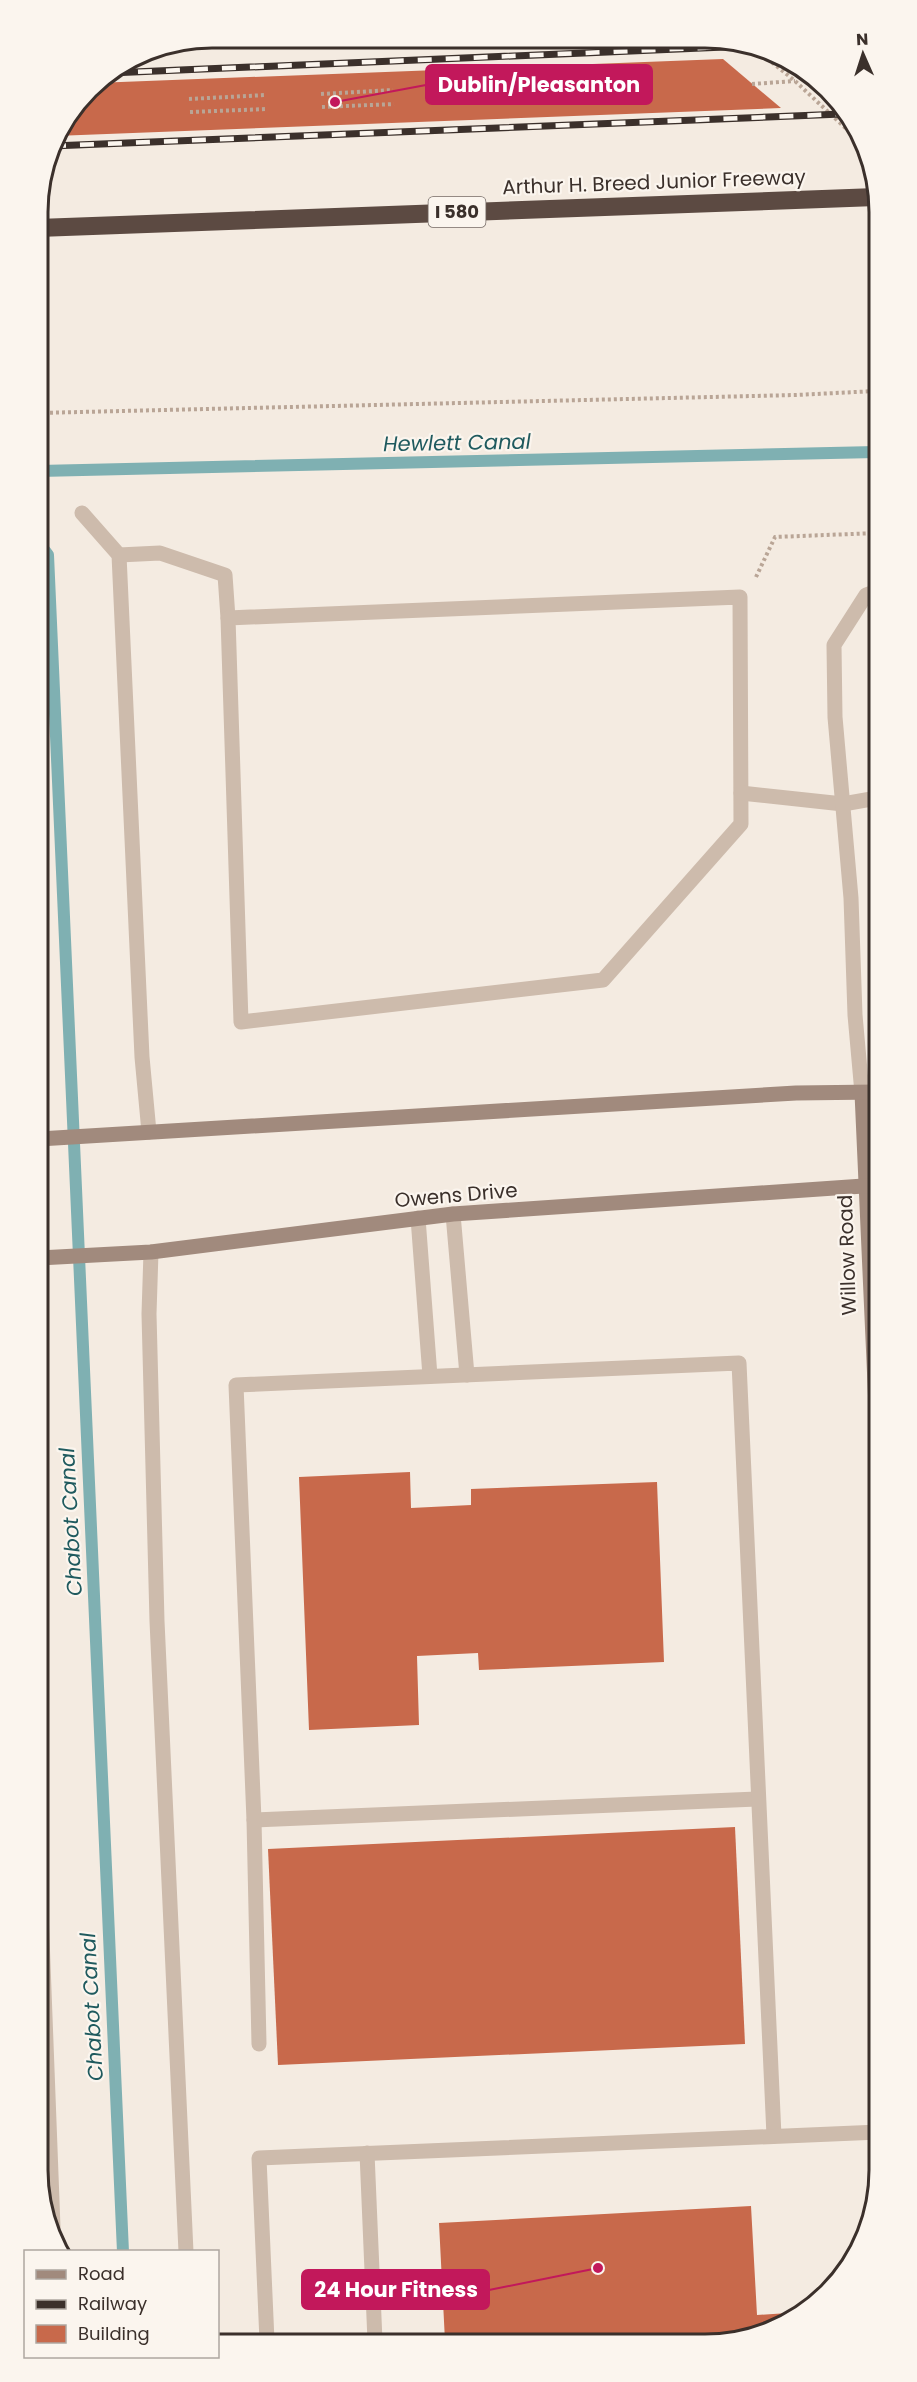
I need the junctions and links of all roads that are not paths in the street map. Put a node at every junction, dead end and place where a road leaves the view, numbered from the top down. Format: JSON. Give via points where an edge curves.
{"nodes":[{"id":1,"x":868,"y":196,"type":"edge"},
{"id":2,"x":48,"y":228,"type":"edge"},
{"id":3,"x":82,"y":513,"type":"dead end"},
{"id":4,"x":119,"y":555,"type":"junction"},
{"id":5,"x":869,"y":594,"type":"edge"},
{"id":6,"x":228,"y":618,"type":"junction"},
{"id":7,"x":741,"y":793,"type":"junction"},
{"id":8,"x":869,"y":799,"type":"edge"},
{"id":9,"x":843,"y":804,"type":"junction"},
{"id":10,"x":869,"y":1081,"type":"edge"},
{"id":11,"x":869,"y":1092,"type":"edge"},
{"id":12,"x":149,"y":1132,"type":"junction"},
{"id":13,"x":48,"y":1139,"type":"edge"},
{"id":14,"x":869,"y":1185,"type":"edge"},
{"id":15,"x":453,"y":1214,"type":"junction"},
{"id":16,"x":418,"y":1218,"type":"junction"},
{"id":17,"x":151,"y":1252,"type":"junction"},
{"id":18,"x":48,"y":1258,"type":"edge"},
{"id":19,"x":467,"y":1375,"type":"junction"},
{"id":20,"x":430,"y":1376,"type":"junction"},
{"id":21,"x":757,"y":1798,"type":"junction"},
{"id":22,"x":254,"y":1820,"type":"junction"},
{"id":23,"x":259,"y":2044,"type":"dead end"},
{"id":24,"x":48,"y":2095,"type":"edge"},
{"id":25,"x":869,"y":2132,"type":"edge"},
{"id":26,"x":774,"y":2136,"type":"junction"},
{"id":27,"x":367,"y":2153,"type":"junction"},
{"id":28,"x":52,"y":2206,"type":"edge"},
{"id":29,"x":186,"y":2250,"type":"edge"},
{"id":30,"x":267,"y":2334,"type":"edge"},
{"id":31,"x":375,"y":2334,"type":"edge"}],
"edges":[{"from":1,"to":2,"type":"highway","name":"Arthur H. Breed Junior Freeway","number":"I 580"},
{"from":3,"to":4,"type":"lane"},
{"from":4,"to":6,"type":"lane","via":[[160,553],[225,575]]},
{"from":4,"to":12,"type":"lane","via":[[142,1057]]},
{"from":5,"to":9,"type":"lane","via":[[834,645],[835,717]]},
{"from":6,"to":7,"type":"lane","via":[[740,597]]},
{"from":6,"to":7,"type":"lane","via":[[241,1022],[603,980],[741,824]]},
{"from":7,"to":9,"type":"lane"},
{"from":8,"to":9,"type":"lane"},
{"from":9,"to":10,"type":"lane"},
{"from":11,"to":12,"type":"street","via":[[796,1093]]},
{"from":12,"to":13,"type":"street"},
{"from":14,"to":15,"type":"street","name":"Owens Drive"},
{"from":15,"to":16,"type":"street","name":"Owens Drive"},
{"from":15,"to":19,"type":"lane"},
{"from":16,"to":17,"type":"street","name":"Owens Drive"},
{"from":16,"to":20,"type":"lane"},
{"from":17,"to":18,"type":"street","name":"Owens Drive"},
{"from":17,"to":29,"type":"lane","via":[[149,1314],[157,1621]]},
{"from":19,"to":20,"type":"lane"},
{"from":19,"to":21,"type":"lane","via":[[739,1363]]},
{"from":20,"to":22,"type":"lane","via":[[236,1385]]},
{"from":21,"to":22,"type":"lane"},
{"from":21,"to":26,"type":"lane"},
{"from":22,"to":23,"type":"lane"},
{"from":24,"to":28,"type":"lane"},
{"from":25,"to":26,"type":"lane"},
{"from":26,"to":27,"type":"lane"},
{"from":27,"to":30,"type":"lane","via":[[259,2158]]},
{"from":27,"to":31,"type":"lane"}]}
